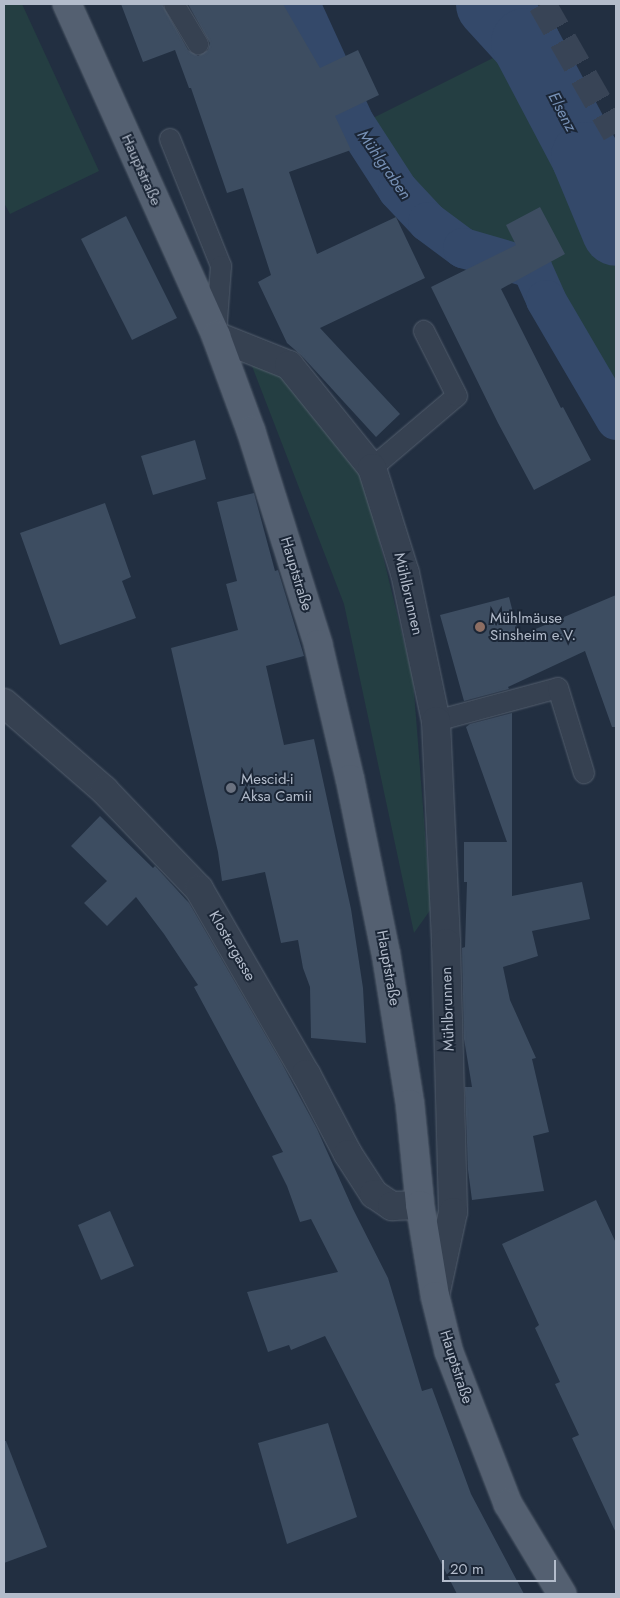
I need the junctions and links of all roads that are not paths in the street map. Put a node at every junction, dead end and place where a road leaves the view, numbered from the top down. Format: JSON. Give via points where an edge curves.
{"nodes":[{"id":1,"x":67,"y":4,"type":"edge"},
{"id":2,"x":174,"y":4,"type":"edge"},
{"id":3,"x":198,"y":44,"type":"dead end"},
{"id":4,"x":170,"y":139,"type":"dead end"},
{"id":5,"x":424,"y":331,"type":"dead end"},
{"id":6,"x":216,"y":336,"type":"junction"},
{"id":7,"x":372,"y":468,"type":"junction"},
{"id":8,"x":4,"y":704,"type":"edge"},
{"id":9,"x":436,"y":721,"type":"junction"},
{"id":10,"x":584,"y":773,"type":"dead end"},
{"id":11,"x":420,"y":1205,"type":"junction"},
{"id":12,"x":435,"y":1296,"type":"junction"},
{"id":13,"x":562,"y":1594,"type":"edge"}],
"edges":[{"from":1,"to":6,"type":"main road","name":"Hauptstraße"},
{"from":2,"to":3,"type":"lane"},
{"from":4,"to":6,"type":"lane","name":"Hauptstraße","via":[[220,266]]},
{"from":5,"to":7,"type":"lane","via":[[457,396]]},
{"from":6,"to":7,"type":"street","name":"Mühlbrunnen","via":[[289,365]]},
{"from":6,"to":11,"type":"main road","name":"Hauptstraße","via":[[251,431],[318,644],[386,954],[410,1104]]},
{"from":7,"to":9,"type":"street","name":"Mühlbrunnen","via":[[405,573]]},
{"from":8,"to":11,"type":"street","name":"Klostergasse","via":[[104,790],[200,889],[348,1154],[374,1194],[392,1206]]},
{"from":9,"to":10,"type":"lane","via":[[558,688]]},
{"from":9,"to":12,"type":"street","name":"Mühlbrunnen","via":[[453,1212]]},
{"from":11,"to":12,"type":"main road","name":"Hauptstraße"},
{"from":12,"to":13,"type":"main road","name":"Hauptstraße","via":[[449,1352],[508,1504]]}]}
